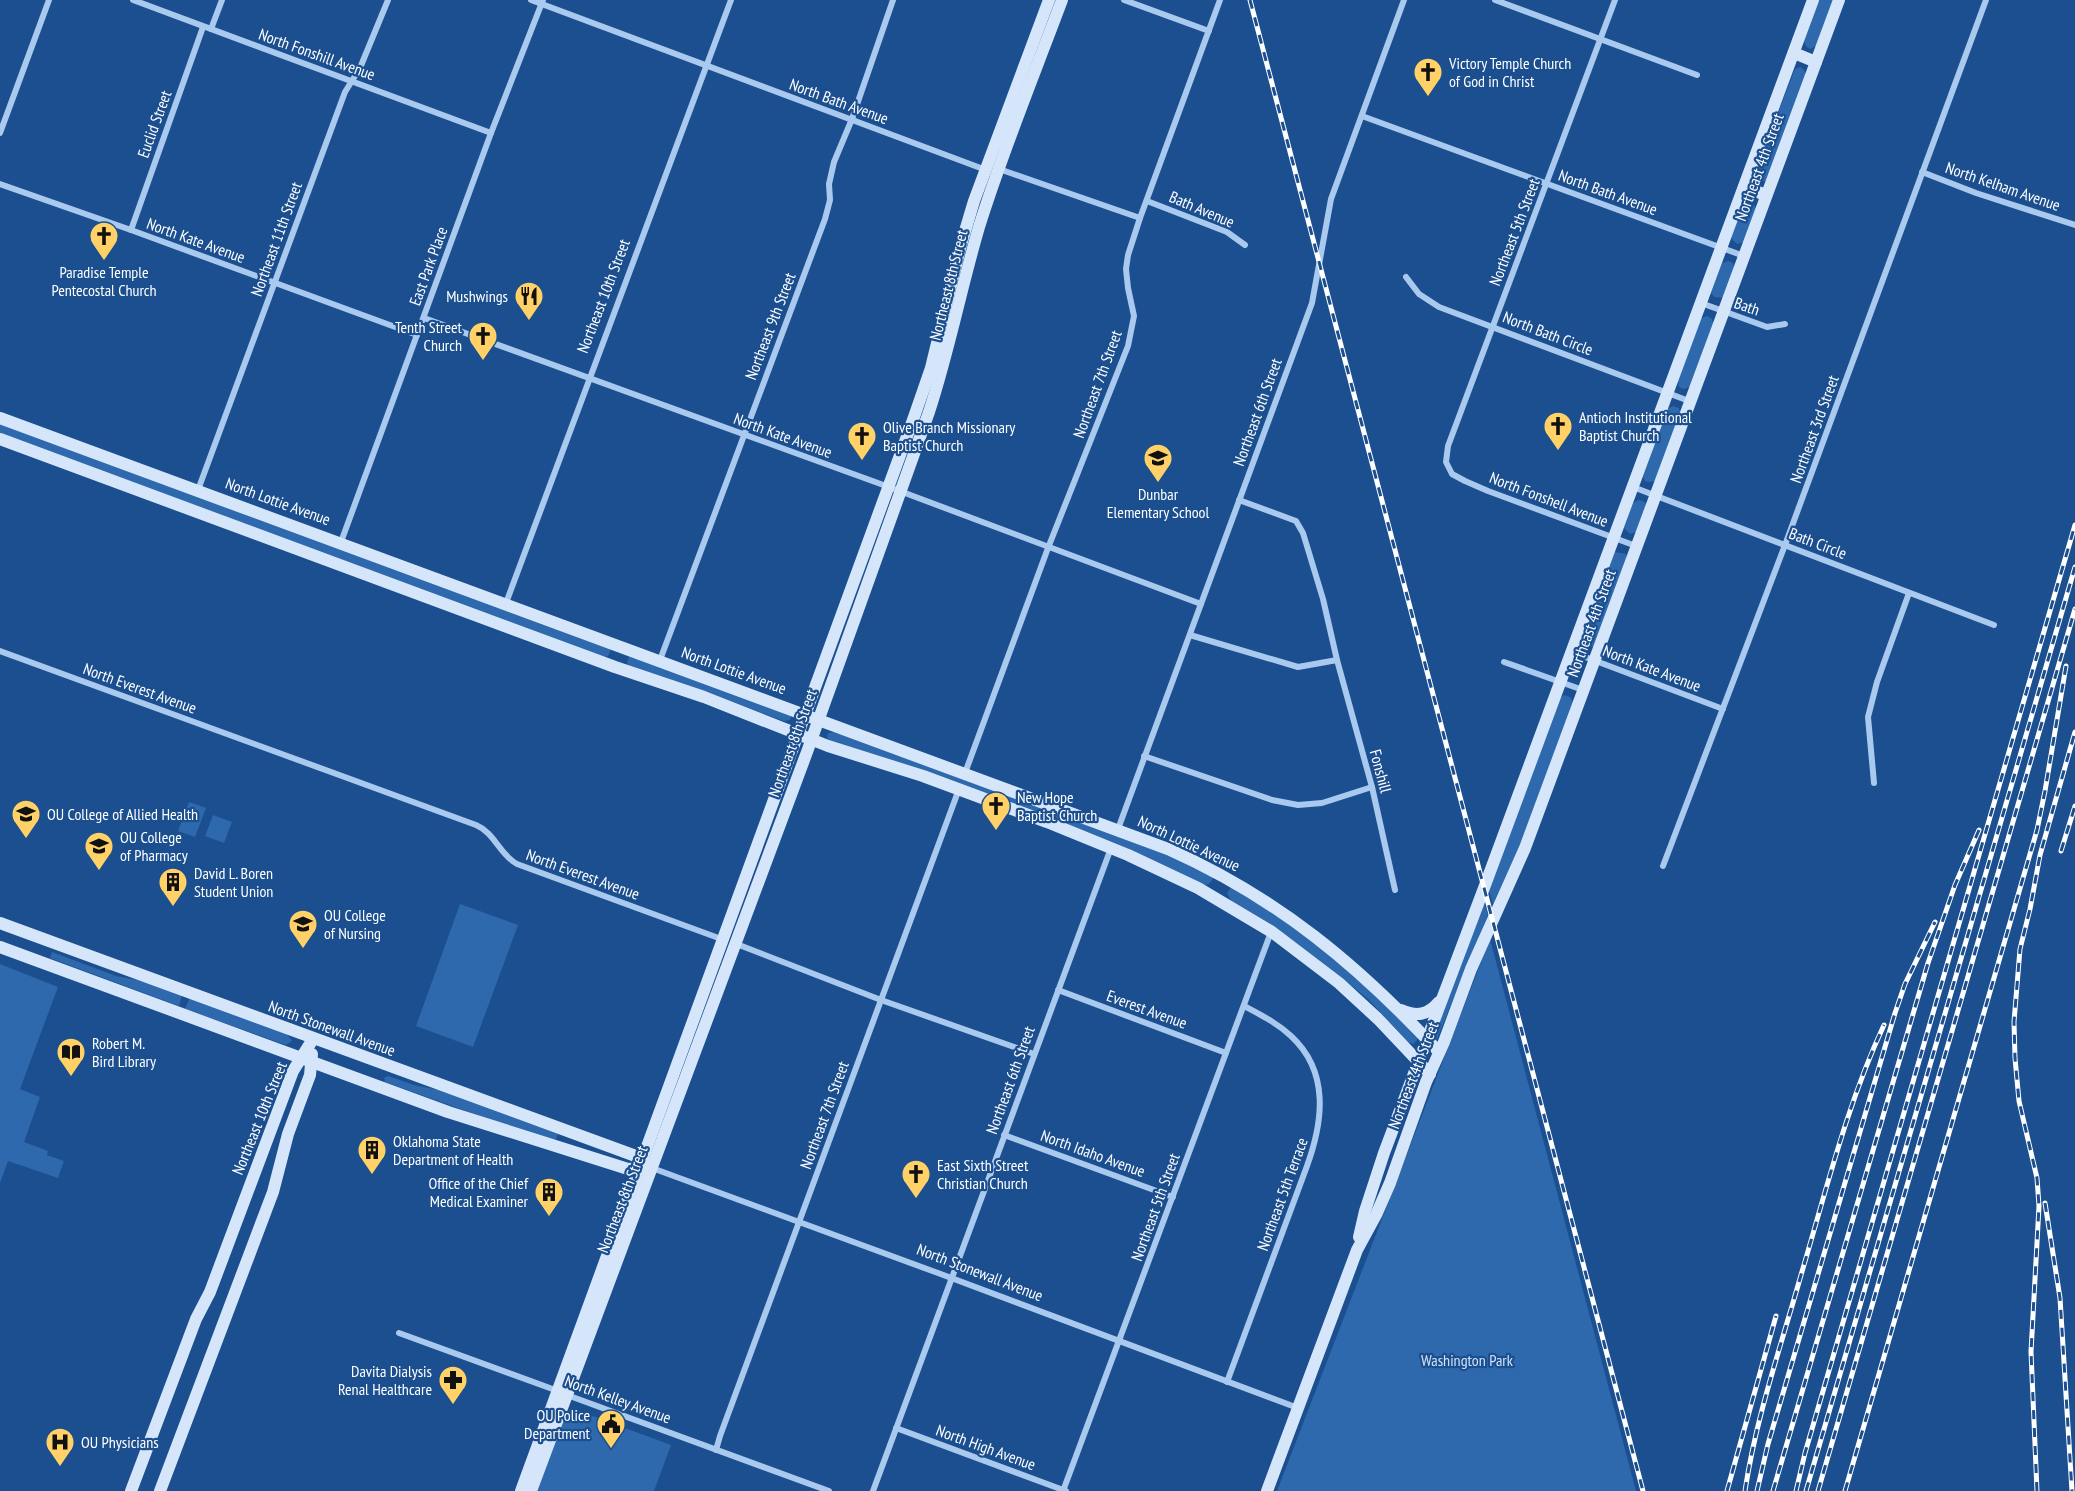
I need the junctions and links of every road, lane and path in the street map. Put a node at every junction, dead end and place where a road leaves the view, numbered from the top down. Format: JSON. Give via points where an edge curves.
{"nodes":[{"id":1,"x":48,"y":0,"type":"edge"},
{"id":2,"x":133,"y":0,"type":"edge"},
{"id":3,"x":222,"y":0,"type":"edge"},
{"id":4,"x":388,"y":0,"type":"edge"},
{"id":5,"x":531,"y":0,"type":"edge"},
{"id":6,"x":731,"y":0,"type":"edge"},
{"id":7,"x":893,"y":0,"type":"edge"},
{"id":8,"x":1049,"y":0,"type":"edge"},
{"id":9,"x":1062,"y":0,"type":"edge"},
{"id":10,"x":1124,"y":0,"type":"edge"},
{"id":11,"x":1220,"y":0,"type":"edge"},
{"id":12,"x":1404,"y":0,"type":"edge"},
{"id":13,"x":1495,"y":0,"type":"edge"},
{"id":14,"x":1615,"y":0,"type":"edge"},
{"id":15,"x":1813,"y":0,"type":"edge"},
{"id":16,"x":1839,"y":0,"type":"edge"},
{"id":17,"x":1986,"y":0,"type":"edge"},
{"id":18,"x":543,"y":2,"type":"edge"},
{"id":19,"x":203,"y":27,"type":"junction"},
{"id":20,"x":211,"y":29,"type":"junction"},
{"id":21,"x":1209,"y":31,"type":"junction"},
{"id":22,"x":1601,"y":38,"type":"junction"},
{"id":23,"x":1794,"y":53,"type":"junction"},
{"id":24,"x":1816,"y":62,"type":"junction"},
{"id":25,"x":707,"y":66,"type":"junction"},
{"id":26,"x":1697,"y":75,"type":"dead end"},
{"id":27,"x":351,"y":81,"type":"junction"},
{"id":28,"x":1362,"y":116,"type":"junction"},
{"id":29,"x":852,"y":119,"type":"junction"},
{"id":30,"x":0,"y":133,"type":"edge"},
{"id":31,"x":491,"y":133,"type":"junction"},
{"id":32,"x":999,"y":169,"type":"junction"},
{"id":33,"x":985,"y":170,"type":"junction"},
{"id":34,"x":1922,"y":172,"type":"junction"},
{"id":35,"x":0,"y":184,"type":"edge"},
{"id":36,"x":1546,"y":184,"type":"junction"},
{"id":37,"x":1744,"y":187,"type":"junction"},
{"id":38,"x":1766,"y":195,"type":"junction"},
{"id":39,"x":1147,"y":201,"type":"junction"},
{"id":40,"x":1140,"y":218,"type":"junction"},
{"id":41,"x":2075,"y":225,"type":"edge"},
{"id":42,"x":131,"y":230,"type":"junction"},
{"id":43,"x":1245,"y":245,"type":"dead end"},
{"id":44,"x":1721,"y":248,"type":"junction"},
{"id":45,"x":1744,"y":256,"type":"junction"},
{"id":46,"x":1406,"y":277,"type":"dead end"},
{"id":47,"x":274,"y":283,"type":"junction"},
{"id":48,"x":1701,"y":303,"type":"junction"},
{"id":49,"x":1723,"y":312,"type":"junction"},
{"id":50,"x":424,"y":318,"type":"junction"},
{"id":51,"x":1785,"y":324,"type":"dead end"},
{"id":52,"x":1492,"y":326,"type":"junction"},
{"id":53,"x":417,"y":335,"type":"junction"},
{"id":54,"x":590,"y":379,"type":"junction"},
{"id":55,"x":1667,"y":393,"type":"junction"},
{"id":56,"x":1689,"y":401,"type":"junction"},
{"id":57,"x":0,"y":418,"type":"edge"},
{"id":58,"x":743,"y":435,"type":"junction"},
{"id":59,"x":0,"y":439,"type":"edge"},
{"id":60,"x":1452,"y":474,"type":"joint"},
{"id":61,"x":1632,"y":487,"type":"junction"},
{"id":62,"x":198,"y":490,"type":"junction"},
{"id":63,"x":894,"y":490,"type":"junction"},
{"id":64,"x":1655,"y":495,"type":"junction"},
{"id":65,"x":1239,"y":500,"type":"junction"},
{"id":66,"x":1613,"y":538,"type":"junction"},
{"id":67,"x":341,"y":542,"type":"junction"},
{"id":68,"x":1785,"y":545,"type":"junction"},
{"id":69,"x":1637,"y":546,"type":"junction"},
{"id":70,"x":1048,"y":548,"type":"junction"},
{"id":71,"x":1909,"y":592,"type":"junction"},
{"id":72,"x":506,"y":603,"type":"junction"},
{"id":73,"x":1201,"y":604,"type":"junction"},
{"id":74,"x":1994,"y":625,"type":"dead end"},
{"id":75,"x":1190,"y":634,"type":"junction"},
{"id":76,"x":0,"y":651,"type":"edge"},
{"id":77,"x":1572,"y":652,"type":"junction"},
{"id":78,"x":660,"y":660,"type":"junction"},
{"id":79,"x":1337,"y":660,"type":"junction"},
{"id":80,"x":1594,"y":661,"type":"junction"},
{"id":81,"x":1504,"y":662,"type":"dead end"},
{"id":82,"x":1560,"y":682,"type":"junction"},
{"id":83,"x":1583,"y":690,"type":"junction"},
{"id":84,"x":1723,"y":709,"type":"junction"},
{"id":85,"x":805,"y":714,"type":"junction"},
{"id":86,"x":819,"y":720,"type":"junction"},
{"id":87,"x":798,"y":733,"type":"junction"},
{"id":88,"x":812,"y":739,"type":"junction"},
{"id":89,"x":1144,"y":756,"type":"junction"},
{"id":90,"x":965,"y":773,"type":"junction"},
{"id":91,"x":1874,"y":783,"type":"dead end"},
{"id":92,"x":1372,"y":787,"type":"junction"},
{"id":93,"x":958,"y":789,"type":"junction"},
{"id":94,"x":1118,"y":828,"type":"junction"},
{"id":95,"x":1111,"y":848,"type":"junction"},
{"id":96,"x":1663,"y":866,"type":"dead end"},
{"id":97,"x":1395,"y":890,"type":"dead end"},
{"id":98,"x":0,"y":923,"type":"edge"},
{"id":99,"x":1272,"y":932,"type":"junction"},
{"id":100,"x":722,"y":939,"type":"junction"},
{"id":101,"x":735,"y":944,"type":"junction"},
{"id":102,"x":0,"y":947,"type":"edge"},
{"id":103,"x":1058,"y":990,"type":"junction"},
{"id":104,"x":880,"y":1000,"type":"junction"},
{"id":105,"x":1440,"y":1000,"type":"junction"},
{"id":106,"x":1244,"y":1006,"type":"junction"},
{"id":107,"x":1397,"y":1008,"type":"junction"},
{"id":108,"x":1426,"y":1038,"type":"junction"},
{"id":109,"x":313,"y":1039,"type":"junction"},
{"id":110,"x":1439,"y":1052,"type":"junction"},
{"id":111,"x":1226,"y":1053,"type":"junction"},
{"id":112,"x":1034,"y":1054,"type":"junction"},
{"id":113,"x":306,"y":1060,"type":"junction"},
{"id":114,"x":1418,"y":1061,"type":"junction"},
{"id":115,"x":1430,"y":1074,"type":"junction"},
{"id":116,"x":1004,"y":1135,"type":"junction"},
{"id":117,"x":643,"y":1166,"type":"junction"},
{"id":118,"x":1173,"y":1197,"type":"junction"},
{"id":119,"x":798,"y":1223,"type":"junction"},
{"id":120,"x":1357,"y":1250,"type":"junction"},
{"id":121,"x":952,"y":1279,"type":"junction"},
{"id":122,"x":399,"y":1333,"type":"dead end"},
{"id":123,"x":1118,"y":1342,"type":"junction"},
{"id":124,"x":1227,"y":1382,"type":"junction"},
{"id":125,"x":562,"y":1393,"type":"junction"},
{"id":126,"x":1298,"y":1408,"type":"junction"},
{"id":127,"x":896,"y":1428,"type":"junction"},
{"id":128,"x":716,"y":1450,"type":"junction"},
{"id":129,"x":132,"y":1491,"type":"edge"},
{"id":130,"x":160,"y":1491,"type":"edge"},
{"id":131,"x":521,"y":1491,"type":"edge"},
{"id":132,"x":531,"y":1491,"type":"edge"},
{"id":133,"x":829,"y":1491,"type":"edge"},
{"id":134,"x":873,"y":1491,"type":"edge"},
{"id":135,"x":1064,"y":1491,"type":"edge"},
{"id":136,"x":1267,"y":1491,"type":"edge"}],
"edges":[{"from":1,"to":30,"type":"street"},
{"from":2,"to":19,"type":"street","name":"North Fonshill Avenue"},
{"from":3,"to":20,"type":"street"},
{"from":4,"to":27,"type":"street","name":"Northeast 11th Street"},
{"from":5,"to":18,"type":"street","name":"North Bath Avenue"},
{"from":6,"to":25,"type":"street","name":"Northeast 10th Street"},
{"from":7,"to":29,"type":"street","name":"Northeast 9th Street"},
{"from":8,"to":33,"type":"main road","name":"Northeast 8th Street"},
{"from":9,"to":32,"type":"main road","name":"Northeast 8th Street"},
{"from":10,"to":21,"type":"street"},
{"from":11,"to":21,"type":"street","name":"Northeast 7th Street"},
{"from":12,"to":28,"type":"street","name":"Northeast 6th Street"},
{"from":13,"to":22,"type":"street"},
{"from":14,"to":22,"type":"street","name":"Northeast 5th Street"},
{"from":15,"to":23,"type":"main road","name":"Northeast 4th Street"},
{"from":16,"to":24,"type":"main road","name":"Northeast 4th Street"},
{"from":17,"to":34,"type":"street","name":"Northeast 3rd Street"},
{"from":18,"to":25,"type":"street","name":"North Bath Avenue"},
{"from":18,"to":31,"type":"street","name":"East Park Place"},
{"from":19,"to":20,"type":"street","name":"North Fonshill Avenue"},
{"from":19,"to":42,"type":"street","name":"Euclid Street"},
{"from":20,"to":27,"type":"street","name":"North Fonshill Avenue"},
{"from":21,"to":39,"type":"street","name":"Northeast 7th Street"},
{"from":22,"to":26,"type":"street"},
{"from":22,"to":36,"type":"street","name":"Northeast 5th Street"},
{"from":23,"to":24,"type":"main road"},
{"from":23,"to":37,"type":"main road","name":"Northeast 4th Street"},
{"from":24,"to":38,"type":"main road","name":"Northeast 4th Street"},
{"from":25,"to":29,"type":"street","name":"North Bath Avenue"},
{"from":25,"to":54,"type":"street","name":"Northeast 10th Street"},
{"from":27,"to":31,"type":"street","name":"North Fonshill Avenue"},
{"from":27,"to":47,"type":"street","name":"Northeast 11th Street"},
{"from":28,"to":36,"type":"street","name":"North Bath Avenue"},
{"from":28,"to":65,"type":"street","name":"Northeast 6th Street","via":[[1331,199],[1312,303]]},
{"from":29,"to":33,"type":"street","name":"North Bath Avenue"},
{"from":29,"to":58,"type":"street","name":"Northeast 9th Street","via":[[834,162],[825,219]]},
{"from":31,"to":50,"type":"street","name":"East Park Place"},
{"from":32,"to":33,"type":"street","name":"North Bath Avenue"},
{"from":32,"to":40,"type":"street","name":"North Bath Avenue"},
{"from":32,"to":63,"type":"main road","name":"Northeast 8th Street","via":[[969,264],[942,374]]},
{"from":33,"to":63,"type":"main road","name":"Northeast 8th Street"},
{"from":34,"to":41,"type":"street","name":"North Kelham Avenue"},
{"from":34,"to":68,"type":"street","name":"Northeast 3rd Street"},
{"from":35,"to":42,"type":"street","name":"North Kate Avenue"},
{"from":36,"to":44,"type":"street","name":"North Bath Avenue"},
{"from":36,"to":52,"type":"street","name":"Northeast 5th Street"},
{"from":37,"to":38,"type":"main road"},
{"from":37,"to":44,"type":"main road","name":"Northeast 4th Street"},
{"from":38,"to":45,"type":"main road","name":"Northeast 4th Street"},
{"from":39,"to":40,"type":"street","name":"Northeast 7th Street"},
{"from":39,"to":43,"type":"street","name":"Bath Avenue","via":[[1227,232]]},
{"from":40,"to":70,"type":"street","name":"Northeast 7th Street","via":[[1126,269],[1134,316],[1128,346]]},
{"from":42,"to":47,"type":"street","name":"North Kate Avenue"},
{"from":44,"to":45,"type":"street","name":"North Bath Avenue"},
{"from":44,"to":48,"type":"main road","name":"Northeast 4th Street"},
{"from":45,"to":49,"type":"main road","name":"Northeast 4th Street"},
{"from":46,"to":52,"type":"street","name":"North Bath Circle","via":[[1419,294],[1439,307]]},
{"from":47,"to":53,"type":"street","name":"North Kate Avenue"},
{"from":47,"to":62,"type":"street","name":"Northeast 11th Street"},
{"from":48,"to":49,"type":"street","name":"Bath"},
{"from":48,"to":55,"type":"main road","name":"Northeast 4th Street"},
{"from":49,"to":51,"type":"street","name":"Bath","via":[[1767,327]]},
{"from":49,"to":56,"type":"main road","name":"Northeast 4th Street"},
{"from":50,"to":53,"type":"street","name":"East Park Place"},
{"from":50,"to":54,"type":"street","name":"North Kate Avenue"},
{"from":52,"to":55,"type":"street","name":"North Bath Circle"},
{"from":52,"to":60,"type":"street","name":"Northeast 5th Street","via":[[1448,446],[1446,462]]},
{"from":53,"to":67,"type":"street","name":"East Park Place"},
{"from":54,"to":58,"type":"street","name":"North Kate Avenue"},
{"from":54,"to":72,"type":"street","name":"Northeast 10th Street"},
{"from":55,"to":56,"type":"street","name":"North Bath Circle"},
{"from":55,"to":61,"type":"main road","name":"Northeast 4th Street"},
{"from":56,"to":64,"type":"main road","name":"Northeast 4th Street"},
{"from":57,"to":62,"type":"main road","name":"North Lottie Avenue"},
{"from":58,"to":63,"type":"street","name":"North Kate Avenue"},
{"from":58,"to":78,"type":"street","name":"Northeast 9th Street"},
{"from":59,"to":87,"type":"main road"},
{"from":60,"to":66,"type":"street","name":"North Fonshell Avenue"},
{"from":61,"to":64,"type":"street","name":"Bath Circle"},
{"from":61,"to":66,"type":"main road","name":"Northeast 4th Street"},
{"from":62,"to":67,"type":"main road","name":"North Lottie Avenue"},
{"from":63,"to":70,"type":"street","name":"North Kate Avenue"},
{"from":63,"to":85,"type":"main road","name":"Northeast 8th Street"},
{"from":63,"to":86,"type":"main road","name":"Northeast 8th Street"},
{"from":64,"to":68,"type":"street","name":"Bath Circle"},
{"from":64,"to":69,"type":"main road","name":"Northeast 4th Street"},
{"from":65,"to":73,"type":"street","name":"Northeast 6th Street"},
{"from":65,"to":79,"type":"street","via":[[1296,520],[1304,533]]},
{"from":66,"to":69,"type":"street","name":"North Fonshell Avenue"},
{"from":66,"to":77,"type":"main road","name":"Northeast 4th Street"},
{"from":67,"to":72,"type":"main road","name":"North Lottie Avenue"},
{"from":68,"to":71,"type":"street","name":"Bath Circle"},
{"from":68,"to":84,"type":"street","name":"Northeast 3rd Street"},
{"from":69,"to":80,"type":"main road","name":"Northeast 4th Street"},
{"from":70,"to":73,"type":"street","name":"North Kate Avenue"},
{"from":70,"to":90,"type":"street","name":"Northeast 7th Street"},
{"from":71,"to":74,"type":"street","name":"Bath Circle"},
{"from":71,"to":91,"type":"street","via":[[1868,717]]},
{"from":72,"to":78,"type":"main road","name":"North Lottie Avenue"},
{"from":73,"to":75,"type":"street","name":"Northeast 6th Street"},
{"from":75,"to":79,"type":"street","via":[[1298,667]]},
{"from":75,"to":89,"type":"street","name":"Northeast 6th Street"},
{"from":76,"to":100,"type":"street","name":"North Everest Avenue","via":[[477,825],[489,832],[504,854],[517,864]]},
{"from":77,"to":80,"type":"street","name":"North Kate Avenue"},
{"from":77,"to":82,"type":"main road","name":"Northeast 4th Street"},
{"from":78,"to":85,"type":"main road","name":"North Lottie Avenue"},
{"from":79,"to":92,"type":"street","name":"Fonshill"},
{"from":80,"to":83,"type":"main road","name":"Northeast 4th Street"},
{"from":80,"to":84,"type":"street","name":"North Kate Avenue"},
{"from":81,"to":82,"type":"street"},
{"from":82,"to":83,"type":"street"},
{"from":82,"to":105,"type":"main road","name":"Northeast 4th Street"},
{"from":83,"to":110,"type":"main road","name":"Northeast 4th Street","via":[[1525,848],[1486,930]]},
{"from":84,"to":96,"type":"street","name":"Northeast 3rd Street"},
{"from":85,"to":86,"type":"main road","name":"North Lottie Avenue"},
{"from":85,"to":87,"type":"main road","name":"Northeast 8th Street"},
{"from":86,"to":88,"type":"main road","name":"Northeast 8th Street"},
{"from":86,"to":90,"type":"main road","name":"North Lottie Avenue"},
{"from":87,"to":88,"type":"main road"},
{"from":87,"to":100,"type":"main road","name":"Northeast 8th Street"},
{"from":88,"to":93,"type":"main road"},
{"from":88,"to":101,"type":"main road","name":"Northeast 8th Street"},
{"from":89,"to":92,"type":"street","via":[[1272,800],[1298,805]]},
{"from":89,"to":94,"type":"street","name":"Northeast 6th Street"},
{"from":90,"to":94,"type":"main road","name":"North Lottie Avenue"},
{"from":92,"to":97,"type":"street","name":"Fonshill"},
{"from":93,"to":95,"type":"main road"},
{"from":93,"to":104,"type":"street","name":"Northeast 7th Street"},
{"from":94,"to":107,"type":"main road","name":"North Lottie Avenue","via":[[1198,862],[1265,900],[1333,949]]},
{"from":95,"to":99,"type":"main road","via":[[1198,888]]},
{"from":95,"to":103,"type":"street","name":"Northeast 6th Street"},
{"from":98,"to":109,"type":"main road","name":"North Stonewall Avenue"},
{"from":99,"to":106,"type":"street","name":"Northeast 5th Street"},
{"from":99,"to":114,"type":"main road","via":[[1340,982]]},
{"from":100,"to":101,"type":"street","name":"North Everest Avenue"},
{"from":100,"to":117,"type":"main road","name":"Northeast 8th Street"},
{"from":101,"to":104,"type":"street","name":"North Everest Avenue"},
{"from":101,"to":117,"type":"main road","name":"Northeast 8th Street"},
{"from":102,"to":113,"type":"main road","name":"North Stonewall Avenue"},
{"from":103,"to":111,"type":"street","name":"Everest Avenue"},
{"from":103,"to":112,"type":"street","name":"Northeast 6th Street"},
{"from":104,"to":112,"type":"street","name":"North Everest Avenue"},
{"from":104,"to":119,"type":"street","name":"Northeast 7th Street"},
{"from":105,"to":107,"type":"main road","via":[[1427,1013],[1418,1015]]},
{"from":105,"to":108,"type":"main road","name":"Northeast 4th Street"},
{"from":106,"to":111,"type":"street","name":"Northeast 5th Street"},
{"from":106,"to":124,"type":"street","name":"Northeast 5th Terrace","via":[[1276,1024],[1301,1047],[1318,1084],[1320,1120],[1307,1166]]},
{"from":107,"to":108,"type":"main road","name":"North Lottie Avenue"},
{"from":108,"to":110,"type":"main road","name":"North Lottie Avenue"},
{"from":108,"to":114,"type":"main road","name":"Northeast 4th Street"},
{"from":109,"to":113,"type":"main road","name":"Northeast 10th Street"},
{"from":109,"to":117,"type":"main road","name":"North Stonewall Avenue","via":[[633,1155]]},
{"from":110,"to":115,"type":"main road","name":"Northeast 4th Street"},
{"from":111,"to":118,"type":"street","name":"Northeast 5th Street"},
{"from":112,"to":116,"type":"street","name":"Northeast 6th Street"},
{"from":113,"to":117,"type":"main road","name":"North Stonewall Avenue","via":[[448,1112],[628,1169]]},
{"from":113,"to":129,"type":"main road","name":"Northeast 10th Street","via":[[293,1071]]},
{"from":113,"to":130,"type":"main road","name":"Northeast 10th Street","via":[[310,1075],[288,1134],[273,1192]]},
{"from":114,"to":115,"type":"main road"},
{"from":114,"to":120,"type":"main road","name":"Northeast 4th Street","via":[[1365,1211]]},
{"from":115,"to":120,"type":"main road","name":"Northeast 4th Street","via":[[1393,1176]]},
{"from":116,"to":118,"type":"street","name":"North Idaho Avenue"},
{"from":116,"to":121,"type":"street","name":"Northeast 6th Street"},
{"from":117,"to":119,"type":"street","name":"North Stonewall Avenue"},
{"from":117,"to":125,"type":"main road","name":"Northeast 8th Street"},
{"from":118,"to":123,"type":"street","name":"Northeast 5th Street"},
{"from":119,"to":121,"type":"street","name":"North Stonewall Avenue"},
{"from":119,"to":128,"type":"street","name":"Northeast 7th Street"},
{"from":120,"to":126,"type":"main road","name":"Northeast 4th Street"},
{"from":121,"to":123,"type":"street","name":"North Stonewall Avenue"},
{"from":121,"to":127,"type":"street","name":"Northeast 6th Street"},
{"from":122,"to":125,"type":"street","name":"North Kelley Avenue"},
{"from":123,"to":124,"type":"street","name":"North Stonewall Avenue"},
{"from":123,"to":135,"type":"street","name":"Northeast 5th Street"},
{"from":124,"to":126,"type":"street","name":"North Stonewall Avenue"},
{"from":125,"to":128,"type":"street","name":"North Kelley Avenue"},
{"from":125,"to":131,"type":"main road","name":"Northeast 8th Street"},
{"from":125,"to":132,"type":"main road","name":"Northeast 8th Street"},
{"from":126,"to":136,"type":"main road","name":"Northeast 4th Street"},
{"from":127,"to":134,"type":"street","name":"Northeast 6th Street"},
{"from":127,"to":135,"type":"street","name":"North High Avenue"},
{"from":128,"to":133,"type":"street","name":"North Kelley Avenue"}]}
